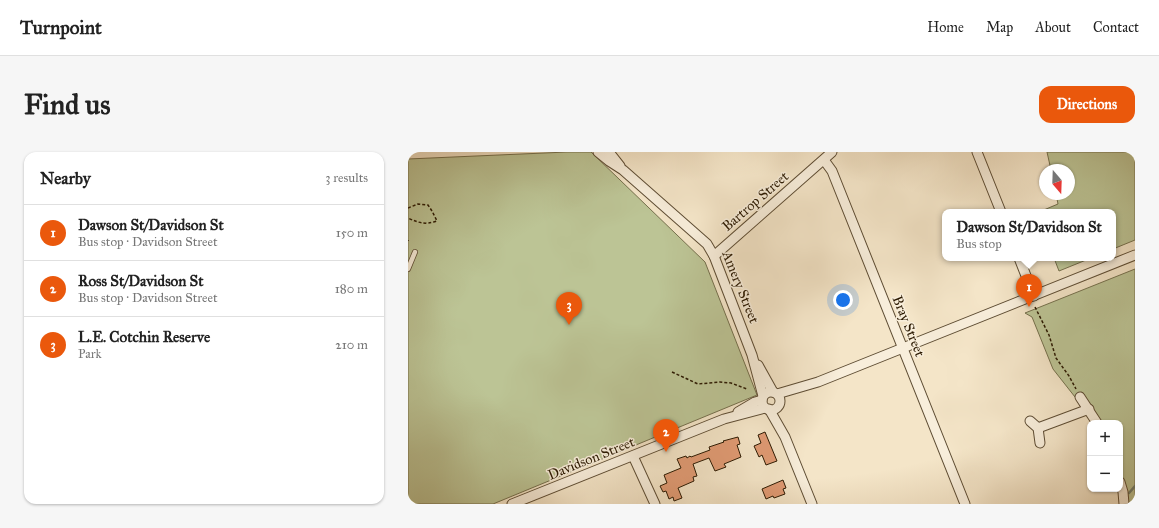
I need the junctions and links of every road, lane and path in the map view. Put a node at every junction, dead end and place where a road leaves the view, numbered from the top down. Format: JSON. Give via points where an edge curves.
{"nodes":[{"id":1,"x":602,"y":152,"type":"edge"},
{"id":2,"x":831,"y":152,"type":"edge"},
{"id":3,"x":977,"y":152,"type":"edge"},
{"id":4,"x":824,"y":160,"type":"junction"},
{"id":5,"x":408,"y":208,"type":"edge"},
{"id":6,"x":1000,"y":209,"type":"edge"},
{"id":7,"x":408,"y":218,"type":"edge"},
{"id":8,"x":415,"y":252,"type":"dead end"},
{"id":9,"x":1135,"y":255,"type":"edge"},
{"id":10,"x":714,"y":256,"type":"junction"},
{"id":11,"x":1020,"y":261,"type":"edge"},
{"id":12,"x":408,"y":269,"type":"edge"},
{"id":13,"x":1034,"y":296,"type":"junction"},
{"id":14,"x":1035,"y":307,"type":"dead end"},
{"id":15,"x":903,"y":348,"type":"junction"},
{"id":16,"x":752,"y":355,"type":"junction"},
{"id":17,"x":672,"y":372,"type":"dead end"},
{"id":18,"x":746,"y":389,"type":"dead end"},
{"id":19,"x":1080,"y":397,"type":"joint"},
{"id":20,"x":777,"y":398,"type":"junction"},
{"id":21,"x":765,"y":403,"type":"junction"},
{"id":22,"x":1089,"y":410,"type":"junction"},
{"id":23,"x":1095,"y":420,"type":"edge"},
{"id":24,"x":1030,"y":421,"type":"dead end"},
{"id":25,"x":1038,"y":428,"type":"junction"},
{"id":26,"x":785,"y":437,"type":"junction"},
{"id":27,"x":1040,"y":443,"type":"dead end"},
{"id":28,"x":633,"y":456,"type":"junction"},
{"id":29,"x":1123,"y":492,"type":"edge"},
{"id":30,"x":512,"y":504,"type":"edge"},
{"id":31,"x":655,"y":504,"type":"edge"},
{"id":32,"x":812,"y":504,"type":"edge"},
{"id":33,"x":966,"y":504,"type":"edge"},
{"id":34,"x":1124,"y":504,"type":"edge"}],
"edges":[{"from":1,"to":10,"type":"street","name":"Amery Street","via":[[609,161],[623,170],[707,244]]},
{"from":2,"to":4,"type":"street","name":"Bartrop Street"},
{"from":3,"to":6,"type":"street"},
{"from":4,"to":10,"type":"street","name":"Bartrop Street"},
{"from":4,"to":15,"type":"street","name":"Bray Street","via":[[832,171]]},
{"from":5,"to":7,"type":"path","via":[[418,204],[428,205],[437,221],[422,224]]},
{"from":8,"to":12,"type":"lane"},
{"from":9,"to":13,"type":"street"},
{"from":10,"to":16,"type":"street","name":"Amery Street"},
{"from":11,"to":13,"type":"street"},
{"from":13,"to":15,"type":"street"},
{"from":14,"to":19,"type":"path","via":[[1049,335],[1056,358]]},
{"from":15,"to":20,"type":"street"},
{"from":15,"to":33,"type":"street","name":"Bray Street"},
{"from":16,"to":20,"type":"street","name":"Amery Street"},
{"from":16,"to":21,"type":"street","name":"Amery Street"},
{"from":17,"to":18,"type":"path","via":[[698,384],[720,382]]},
{"from":19,"to":22,"type":"street"},
{"from":20,"to":21,"type":"street","via":[[768,392]]},
{"from":20,"to":21,"type":"street","via":[[774,409]]},
{"from":20,"to":26,"type":"street","name":"Amery Street"},
{"from":21,"to":26,"type":"street","name":"Amery Street"},
{"from":21,"to":28,"type":"street","name":"Davidson Street"},
{"from":22,"to":23,"type":"street"},
{"from":22,"to":25,"type":"street"},
{"from":24,"to":25,"type":"street"},
{"from":25,"to":27,"type":"street"},
{"from":26,"to":32,"type":"street","name":"Amery Street"},
{"from":28,"to":30,"type":"street","name":"Davidson Street"},
{"from":28,"to":31,"type":"street"},
{"from":29,"to":34,"type":"street"}]}
